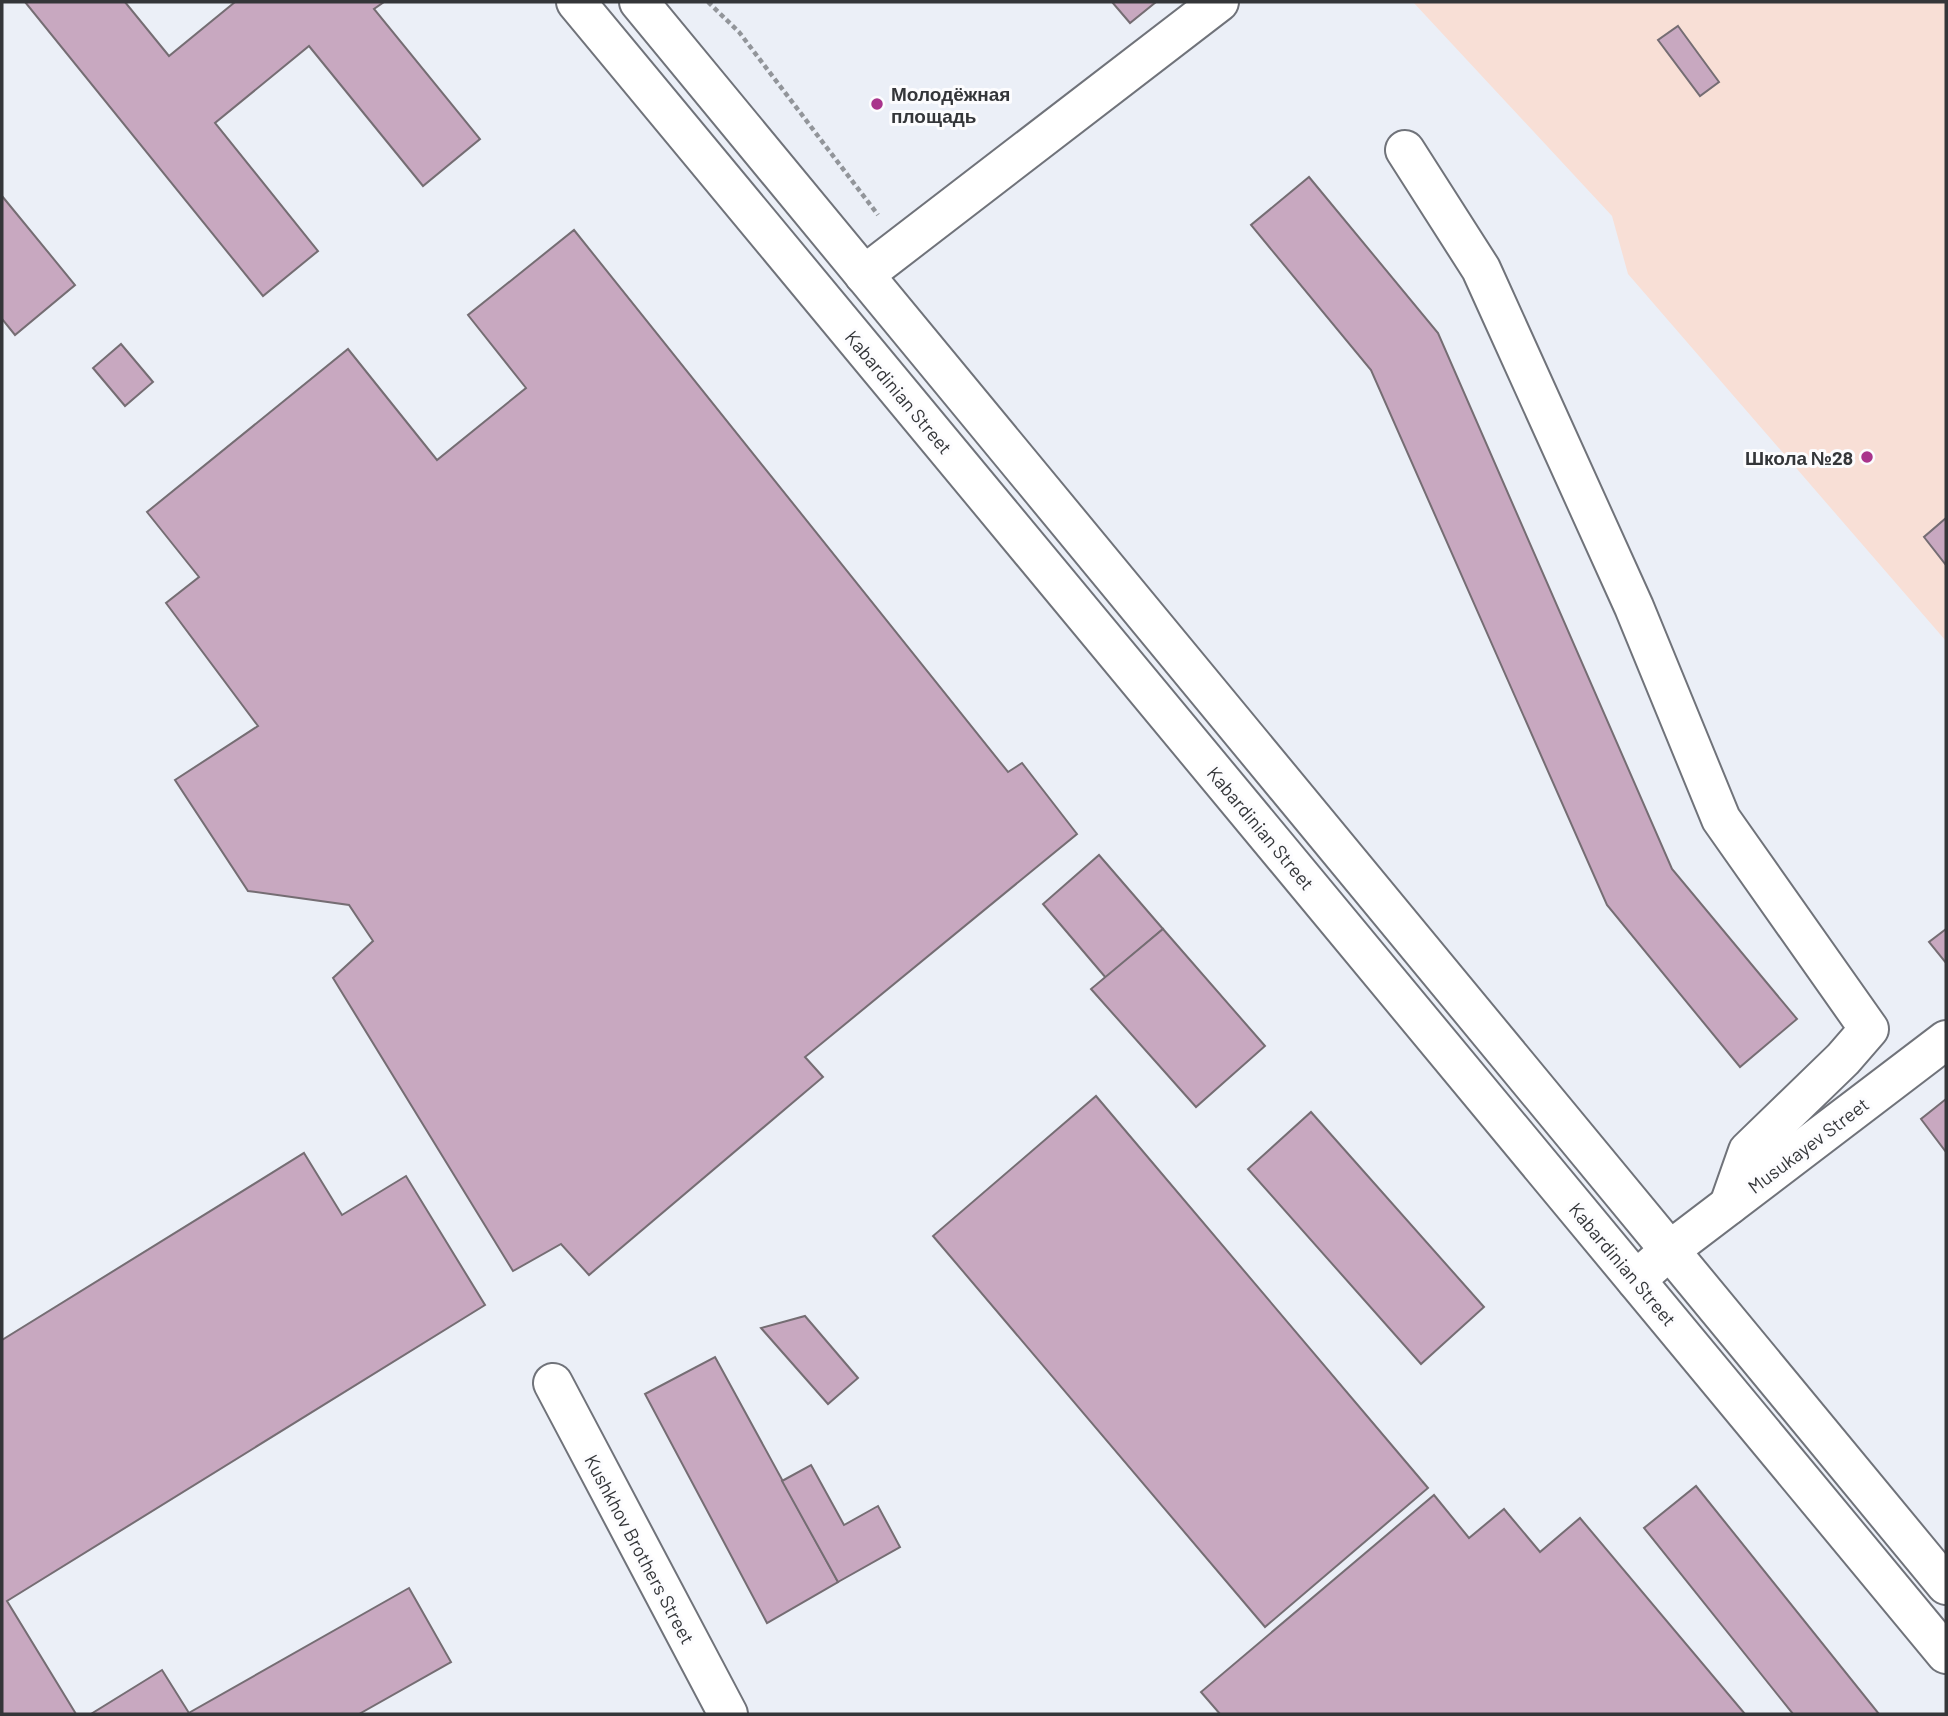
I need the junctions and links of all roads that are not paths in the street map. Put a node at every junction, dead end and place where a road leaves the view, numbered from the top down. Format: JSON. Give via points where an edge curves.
{"nodes":[{"id":1,"x":576,"y":2,"type":"edge"},
{"id":2,"x":639,"y":2,"type":"edge"},
{"id":3,"x":1219,"y":2,"type":"edge"},
{"id":4,"x":1405,"y":150,"type":"dead end"},
{"id":5,"x":864,"y":275,"type":"junction"},
{"id":6,"x":1946,"y":1040,"type":"edge"},
{"id":7,"x":1729,"y":1205,"type":"junction"},
{"id":8,"x":1670,"y":1250,"type":"junction"},
{"id":9,"x":1636,"y":1280,"type":"junction"},
{"id":10,"x":553,"y":1383,"type":"dead end"},
{"id":11,"x":1946,"y":1585,"type":"edge"},
{"id":12,"x":1946,"y":1654,"type":"edge"},
{"id":13,"x":728,"y":1714,"type":"edge"}],
"edges":[{"from":1,"to":9,"type":"main road","name":"Kabardinian Street"},
{"from":2,"to":5,"type":"main road"},
{"from":3,"to":5,"type":"main road"},
{"from":4,"to":7,"type":"main road","via":[[1481,269],[1634,607],[1721,819],[1869,1029],[1748,1151]]},
{"from":5,"to":8,"type":"main road"},
{"from":6,"to":7,"type":"main road","name":"Musukayev Street"},
{"from":7,"to":8,"type":"main road","name":"Musukayev Street"},
{"from":8,"to":9,"type":"main road","name":"Musukayev Street"},
{"from":8,"to":11,"type":"main road"},
{"from":9,"to":12,"type":"main road","name":"Kabardinian Street"},
{"from":10,"to":13,"type":"main road","name":"Kushkhov Brothers Street"}]}
